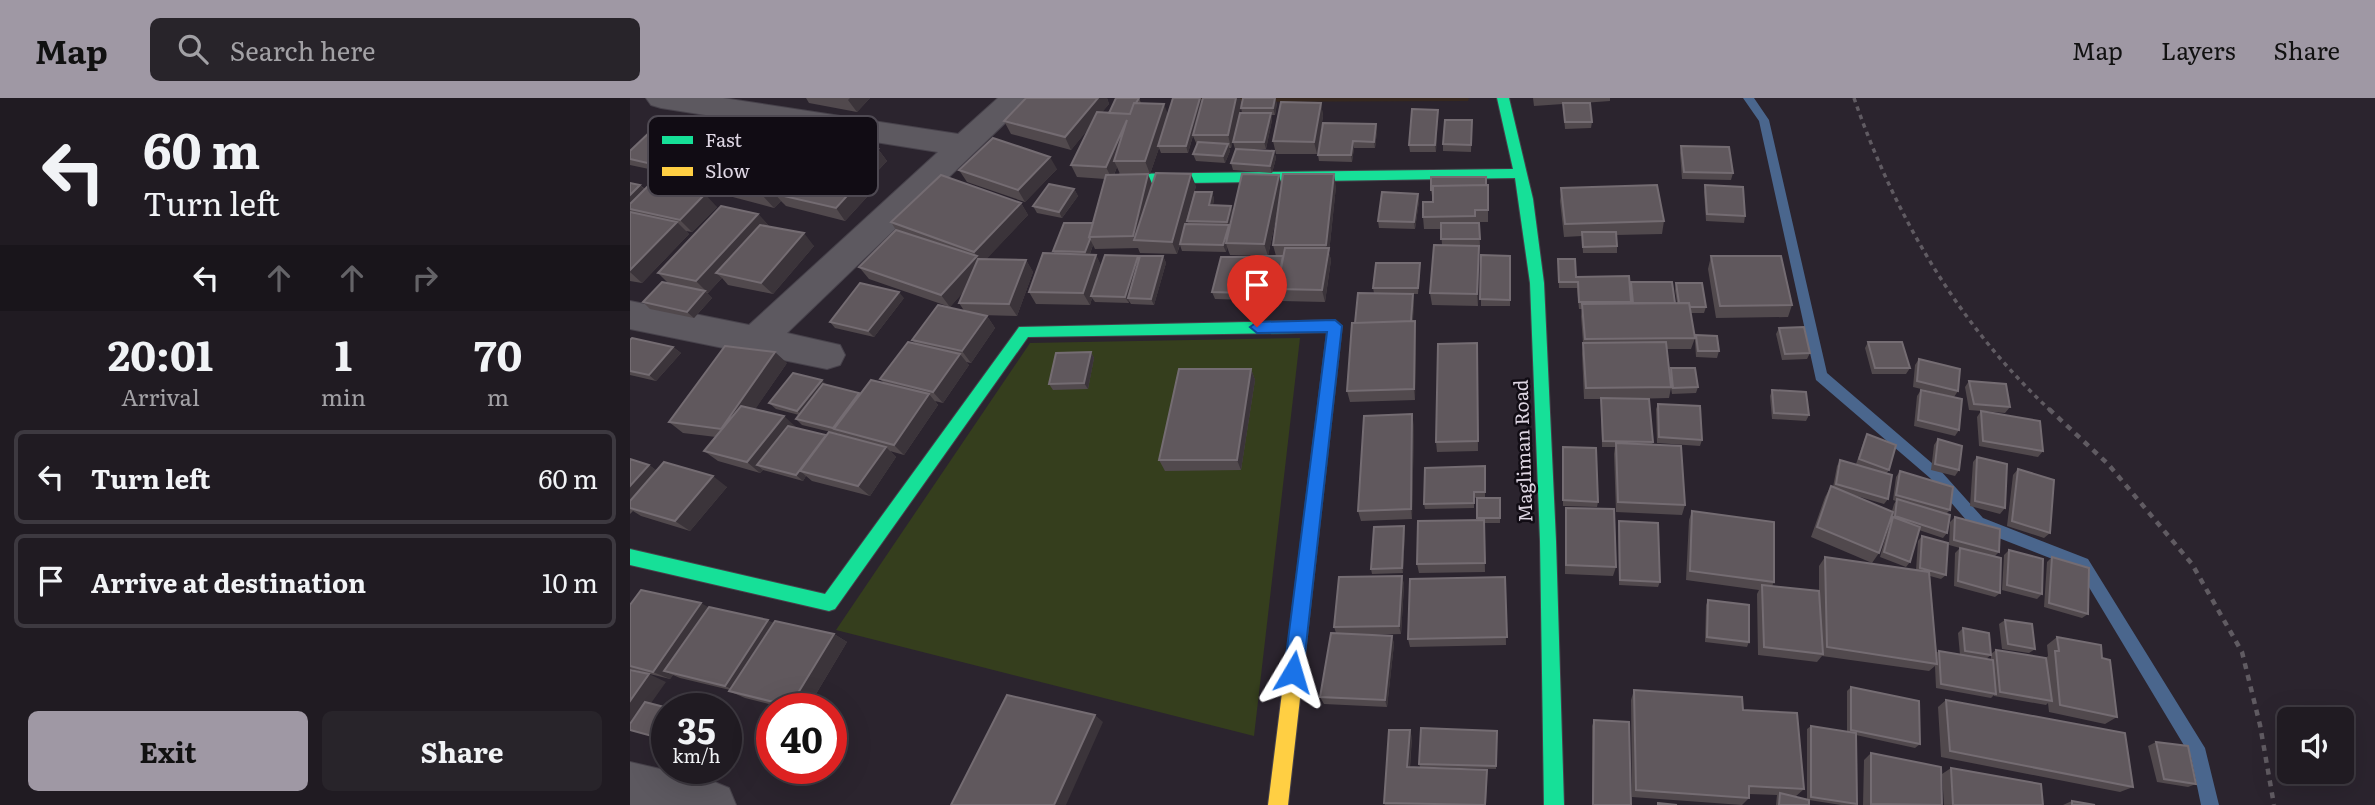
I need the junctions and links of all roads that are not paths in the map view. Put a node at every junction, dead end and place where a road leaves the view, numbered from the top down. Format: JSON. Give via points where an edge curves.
{"nodes":[{"id":1,"x":661,"y":98,"type":"edge"},
{"id":2,"x":1016,"y":98,"type":"edge"},
{"id":3,"x":1503,"y":98,"type":"edge"},
{"id":4,"x":775,"y":116,"type":"edge"},
{"id":5,"x":878,"y":132,"type":"edge"},
{"id":6,"x":965,"y":146,"type":"junction"},
{"id":7,"x":1521,"y":173,"type":"junction"},
{"id":8,"x":1120,"y":179,"type":"edge"},
{"id":9,"x":630,"y":315,"type":"edge"},
{"id":10,"x":757,"y":339,"type":"junction"},
{"id":11,"x":827,"y":355,"type":"dead end"},
{"id":12,"x":630,"y":557,"type":"edge"},
{"id":13,"x":630,"y":785,"type":"edge"},
{"id":14,"x":712,"y":805,"type":"edge"},
{"id":15,"x":1278,"y":805,"type":"edge"},
{"id":16,"x":1555,"y":805,"type":"edge"}],
"edges":[{"from":1,"to":4,"type":"street"},
{"from":2,"to":6,"type":"street"},
{"from":3,"to":7,"type":"street","name":"Magliman Road"},
{"from":5,"to":6,"type":"street"},
{"from":6,"to":10,"type":"street"},
{"from":7,"to":8,"type":"street"},
{"from":7,"to":16,"type":"street","name":"Magliman Road","via":[[1536,283]]},
{"from":9,"to":10,"type":"street"},
{"from":10,"to":11,"type":"street"},
{"from":12,"to":15,"type":"street","via":[[830,603],[1024,331],[1335,326]]},
{"from":13,"to":14,"type":"street"}]}
